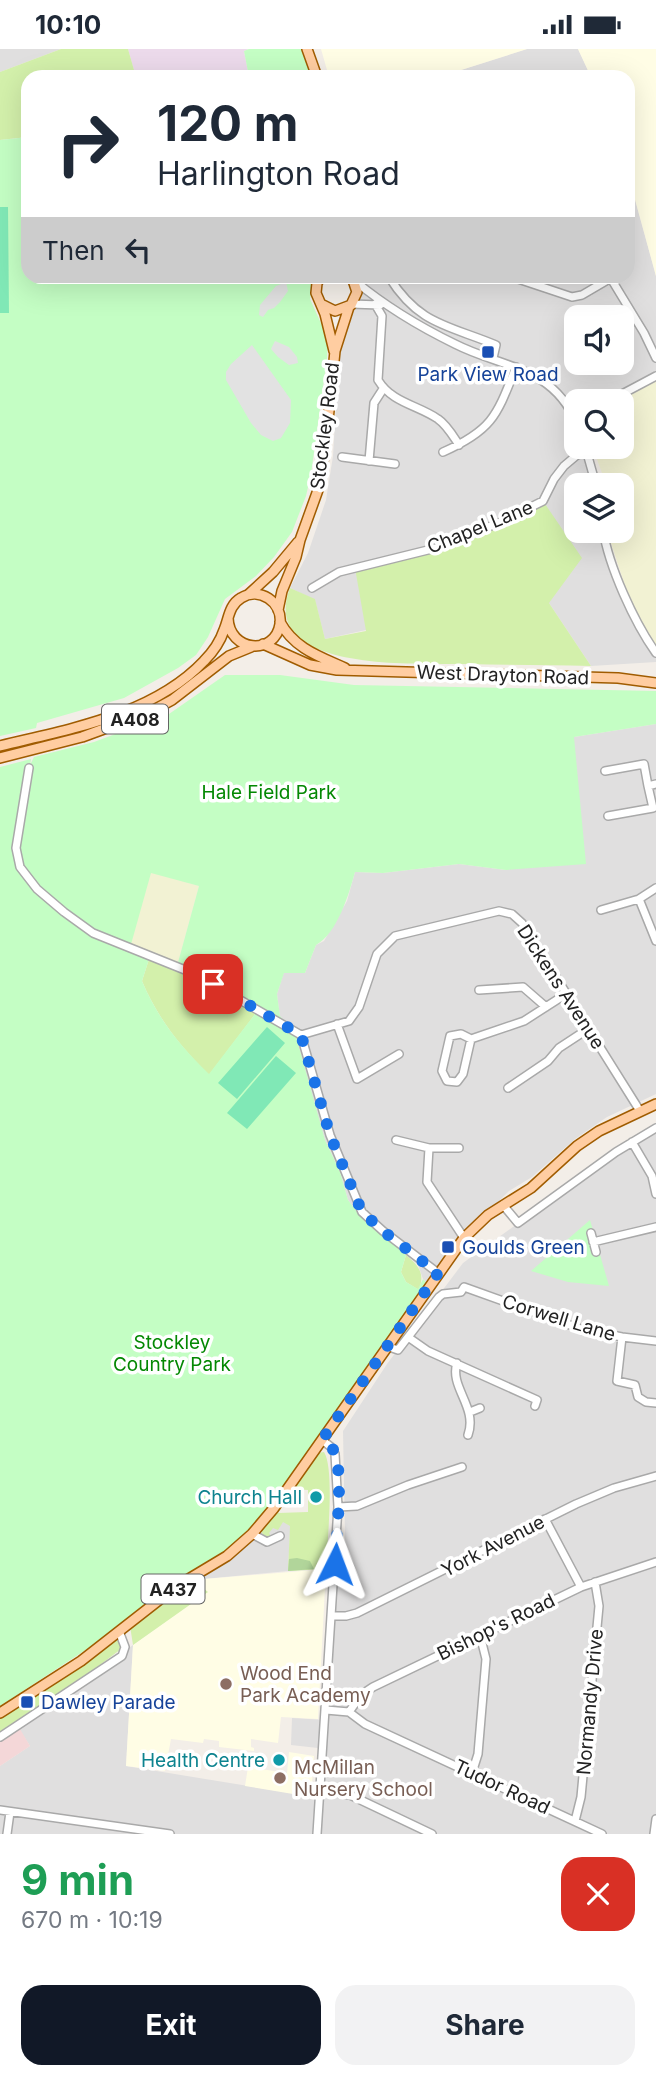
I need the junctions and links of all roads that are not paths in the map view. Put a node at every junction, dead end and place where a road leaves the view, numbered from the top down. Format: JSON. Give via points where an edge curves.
{"nodes":[{"id":1,"x":307,"y":49,"type":"edge"},
{"id":2,"x":314,"y":70,"type":"edge"},
{"id":3,"x":318,"y":284,"type":"edge"},
{"id":4,"x":355,"y":284,"type":"edge"},
{"id":5,"x":361,"y":284,"type":"edge"},
{"id":6,"x":394,"y":284,"type":"edge"},
{"id":7,"x":533,"y":284,"type":"edge"},
{"id":8,"x":599,"y":284,"type":"edge"},
{"id":9,"x":614,"y":284,"type":"edge"},
{"id":10,"x":320,"y":303,"type":"junction"},
{"id":11,"x":375,"y":304,"type":"junction"},
{"id":12,"x":350,"y":306,"type":"junction"},
{"id":13,"x":394,"y":309,"type":"junction"},
{"id":14,"x":335,"y":351,"type":"junction"},
{"id":15,"x":493,"y":358,"type":"junction"},
{"id":16,"x":656,"y":358,"type":"edge"},
{"id":17,"x":516,"y":367,"type":"junction"},
{"id":18,"x":656,"y":376,"type":"edge"},
{"id":19,"x":383,"y":389,"type":"junction"},
{"id":20,"x":632,"y":389,"type":"edge"},
{"id":21,"x":564,"y":401,"type":"edge"},
{"id":22,"x":458,"y":445,"type":"junction"},
{"id":23,"x":443,"y":452,"type":"dead end"},
{"id":24,"x":342,"y":457,"type":"dead end"},
{"id":25,"x":573,"y":459,"type":"edge"},
{"id":26,"x":369,"y":461,"type":"junction"},
{"id":27,"x":395,"y":464,"type":"dead end"},
{"id":28,"x":300,"y":540,"type":"junction"},
{"id":29,"x":605,"y":543,"type":"edge"},
{"id":30,"x":312,"y":588,"type":"dead end"},
{"id":31,"x":249,"y":594,"type":"junction"},
{"id":32,"x":278,"y":610,"type":"junction"},
{"id":33,"x":228,"y":618,"type":"junction"},
{"id":34,"x":280,"y":622,"type":"junction"},
{"id":35,"x":258,"y":645,"type":"junction"},
{"id":36,"x":656,"y":653,"type":"edge"},
{"id":37,"x":349,"y":670,"type":"junction"},
{"id":38,"x":656,"y":683,"type":"edge"},
{"id":39,"x":0,"y":746,"type":"edge"},
{"id":40,"x":0,"y":758,"type":"edge"},
{"id":41,"x":29,"y":768,"type":"dead end"},
{"id":42,"x":605,"y":771,"type":"dead end"},
{"id":43,"x":652,"y":785,"type":"edge"},
{"id":44,"x":608,"y":816,"type":"dead end"},
{"id":45,"x":656,"y":888,"type":"edge"},
{"id":46,"x":639,"y":899,"type":"junction"},
{"id":47,"x":601,"y":910,"type":"dead end"},
{"id":48,"x":656,"y":941,"type":"edge"},
{"id":49,"x":479,"y":990,"type":"dead end"},
{"id":50,"x":566,"y":994,"type":"junction"},
{"id":51,"x":545,"y":1007,"type":"junction"},
{"id":52,"x":337,"y":1024,"type":"junction"},
{"id":53,"x":588,"y":1029,"type":"junction"},
{"id":54,"x":301,"y":1035,"type":"junction"},
{"id":55,"x":471,"y":1039,"type":"junction"},
{"id":56,"x":399,"y":1054,"type":"dead end"},
{"id":57,"x":508,"y":1088,"type":"dead end"},
{"id":58,"x":656,"y":1104,"type":"edge"},
{"id":59,"x":640,"y":1111,"type":"junction"},
{"id":60,"x":656,"y":1128,"type":"edge"},
{"id":61,"x":396,"y":1140,"type":"dead end"},
{"id":62,"x":632,"y":1142,"type":"junction"},
{"id":63,"x":429,"y":1148,"type":"junction"},
{"id":64,"x":459,"y":1148,"type":"dead end"},
{"id":65,"x":656,"y":1194,"type":"edge"},
{"id":66,"x":503,"y":1205,"type":"junction"},
{"id":67,"x":656,"y":1227,"type":"edge"},
{"id":68,"x":591,"y":1233,"type":"dead end"},
{"id":69,"x":464,"y":1238,"type":"junction"},
{"id":70,"x":593,"y":1242,"type":"junction"},
{"id":71,"x":596,"y":1252,"type":"dead end"},
{"id":72,"x":438,"y":1273,"type":"junction"},
{"id":73,"x":408,"y":1337,"type":"junction"},
{"id":74,"x":622,"y":1337,"type":"junction"},
{"id":75,"x":656,"y":1341,"type":"edge"},
{"id":76,"x":388,"y":1347,"type":"junction"},
{"id":77,"x":457,"y":1363,"type":"junction"},
{"id":78,"x":617,"y":1381,"type":"junction"},
{"id":79,"x":615,"y":1391,"type":"dead end"},
{"id":80,"x":656,"y":1403,"type":"edge"},
{"id":81,"x":535,"y":1406,"type":"dead end"},
{"id":82,"x":480,"y":1408,"type":"dead end"},
{"id":83,"x":470,"y":1412,"type":"junction"},
{"id":84,"x":468,"y":1434,"type":"dead end"},
{"id":85,"x":322,"y":1440,"type":"junction"},
{"id":86,"x":463,"y":1467,"type":"dead end"},
{"id":87,"x":656,"y":1476,"type":"edge"},
{"id":88,"x":338,"y":1507,"type":"junction"},
{"id":89,"x":545,"y":1520,"type":"junction"},
{"id":90,"x":252,"y":1534,"type":"junction"},
{"id":91,"x":280,"y":1536,"type":"dead end"},
{"id":92,"x":656,"y":1563,"type":"edge"},
{"id":93,"x":595,"y":1582,"type":"junction"},
{"id":94,"x":581,"y":1587,"type":"junction"},
{"id":95,"x":331,"y":1616,"type":"junction"},
{"id":96,"x":119,"y":1632,"type":"junction"},
{"id":97,"x":480,"y":1635,"type":"junction"},
{"id":98,"x":326,"y":1710,"type":"junction"},
{"id":99,"x":349,"y":1712,"type":"junction"},
{"id":100,"x":0,"y":1713,"type":"edge"},
{"id":101,"x":0,"y":1737,"type":"edge"},
{"id":102,"x":472,"y":1773,"type":"junction"},
{"id":103,"x":320,"y":1790,"type":"junction"},
{"id":104,"x":0,"y":1810,"type":"edge"},
{"id":105,"x":10,"y":1812,"type":"junction"},
{"id":106,"x":656,"y":1819,"type":"edge"},
{"id":107,"x":575,"y":1821,"type":"junction"},
{"id":108,"x":85,"y":1822,"type":"junction"},
{"id":109,"x":161,"y":1833,"type":"edge"},
{"id":110,"x":6,"y":1834,"type":"edge"},
{"id":111,"x":84,"y":1834,"type":"edge"},
{"id":112,"x":170,"y":1834,"type":"edge"},
{"id":113,"x":317,"y":1834,"type":"edge"},
{"id":114,"x":432,"y":1834,"type":"edge"},
{"id":115,"x":602,"y":1834,"type":"edge"},
{"id":116,"x":654,"y":1834,"type":"edge"}],
"edges":[{"from":1,"to":2,"type":"main road"},
{"from":3,"to":10,"type":"main road"},
{"from":4,"to":12,"type":"main road","name":"Stockley Road","via":[[357,292]]},
{"from":5,"to":13,"type":"street"},
{"from":6,"to":15,"type":"street","via":[[417,312],[496,345]]},
{"from":7,"to":8,"type":"street","via":[[572,297]]},
{"from":9,"to":16,"type":"street"},
{"from":10,"to":12,"type":"main road","via":[[335,311]]},
{"from":10,"to":14,"type":"main road","name":"Stockley Road"},
{"from":11,"to":12,"type":"street"},
{"from":11,"to":13,"type":"street"},
{"from":11,"to":19,"type":"street","via":[[382,317],[378,380]]},
{"from":12,"to":14,"type":"main road","name":"Stockley Road"},
{"from":13,"to":15,"type":"street","via":[[456,345]]},
{"from":14,"to":28,"type":"main road","name":"Stockley Road","via":[[323,466]]},
{"from":15,"to":17,"type":"street"},
{"from":17,"to":21,"type":"street","via":[[542,378]]},
{"from":17,"to":22,"type":"street","via":[[492,421]]},
{"from":18,"to":20,"type":"street"},
{"from":19,"to":22,"type":"street","via":[[439,419]]},
{"from":19,"to":26,"type":"street","via":[[374,403]]},
{"from":22,"to":23,"type":"street"},
{"from":24,"to":26,"type":"street"},
{"from":25,"to":30,"type":"street","name":"Chapel Lane","via":[[554,479],[543,501],[503,521],[440,547],[339,572]]},
{"from":26,"to":27,"type":"street"},
{"from":28,"to":31,"type":"main road","name":"Stockley Road"},
{"from":28,"to":32,"type":"main road","name":"Stockley Road"},
{"from":29,"to":36,"type":"street","via":[[645,638]]},
{"from":31,"to":32,"type":"main road","via":[[267,597]]},
{"from":31,"to":33,"type":"main road","via":[[234,603]]},
{"from":32,"to":34,"type":"main road"},
{"from":33,"to":35,"type":"main road","via":[[234,637],[243,644]]},
{"from":33,"to":39,"type":"main road","number":"A408","via":[[202,663],[150,699],[100,720]]},
{"from":34,"to":35,"type":"main road","via":[[275,635]]},
{"from":34,"to":37,"type":"main road","name":"West Drayton Road","via":[[300,647]]},
{"from":35,"to":37,"type":"main road","name":"West Drayton Road","via":[[310,665]]},
{"from":35,"to":40,"type":"main road","number":"A408","via":[[229,656],[150,712],[82,737]]},
{"from":37,"to":38,"type":"main road","name":"West Drayton Road"},
{"from":41,"to":54,"type":"street","via":[[16,848],[20,867],[37,888],[93,933],[195,974]]},
{"from":42,"to":43,"type":"street","via":[[644,764]]},
{"from":43,"to":44,"type":"street","via":[[653,808]]},
{"from":45,"to":46,"type":"street"},
{"from":46,"to":47,"type":"street"},
{"from":46,"to":48,"type":"street"},
{"from":49,"to":51,"type":"street","via":[[523,987]]},
{"from":50,"to":51,"type":"street"},
{"from":50,"to":52,"type":"street","name":"Dickens Avenue","via":[[522,923],[499,911],[395,936],[377,954],[359,1007],[349,1021]]},
{"from":50,"to":53,"type":"street","name":"Dickens Avenue"},
{"from":51,"to":55,"type":"street","via":[[524,1021]]},
{"from":52,"to":54,"type":"street","name":"Dickens Avenue"},
{"from":52,"to":56,"type":"street","via":[[357,1079]]},
{"from":53,"to":57,"type":"street"},
{"from":53,"to":59,"type":"street","name":"Dickens Avenue"},
{"from":54,"to":72,"type":"street","via":[[330,1135],[362,1212]]},
{"from":55,"to":55,"type":"street","via":[[461,1034],[450,1036],[442,1072],[447,1081],[457,1083],[463,1074]]},
{"from":58,"to":59,"type":"main road","number":"A437"},
{"from":59,"to":66,"type":"main road","number":"A437","via":[[598,1131],[531,1188]]},
{"from":60,"to":62,"type":"street"},
{"from":61,"to":63,"type":"street"},
{"from":62,"to":65,"type":"street","via":[[652,1176]]},
{"from":62,"to":66,"type":"street","via":[[518,1223]]},
{"from":63,"to":64,"type":"street"},
{"from":63,"to":69,"type":"street","via":[[427,1182]]},
{"from":66,"to":69,"type":"main road","number":"A437"},
{"from":67,"to":70,"type":"street"},
{"from":68,"to":70,"type":"street"},
{"from":69,"to":72,"type":"main road","number":"A437"},
{"from":70,"to":71,"type":"street"},
{"from":72,"to":76,"type":"main road","number":"A437"},
{"from":73,"to":74,"type":"street","name":"Corwell Lane","via":[[439,1297],[461,1292],[464,1287],[562,1323]]},
{"from":73,"to":76,"type":"street","via":[[398,1350]]},
{"from":73,"to":77,"type":"street"},
{"from":74,"to":75,"type":"street","name":"Corwell Lane"},
{"from":74,"to":78,"type":"street"},
{"from":76,"to":85,"type":"main road","number":"A437"},
{"from":77,"to":81,"type":"street","via":[[537,1400]]},
{"from":77,"to":83,"type":"street","via":[[455,1373]]},
{"from":78,"to":79,"type":"street"},
{"from":78,"to":80,"type":"street","via":[[635,1385],[638,1397]]},
{"from":82,"to":83,"type":"street"},
{"from":83,"to":84,"type":"street"},
{"from":85,"to":88,"type":"street","via":[[336,1457]]},
{"from":85,"to":90,"type":"main road","number":"A437"},
{"from":86,"to":88,"type":"street","via":[[371,1502]]},
{"from":87,"to":89,"type":"street","name":"York Avenue","via":[[602,1492]]},
{"from":88,"to":95,"type":"street"},
{"from":89,"to":94,"type":"street"},
{"from":89,"to":95,"type":"street","name":"York Avenue","via":[[356,1613]]},
{"from":90,"to":91,"type":"street","via":[[267,1542]]},
{"from":90,"to":96,"type":"main road","number":"A437"},
{"from":92,"to":93,"type":"street","name":"Bishop's Road"},
{"from":93,"to":94,"type":"street","name":"Bishop's Road"},
{"from":93,"to":107,"type":"street","name":"Normandy Drive","via":[[599,1606]]},
{"from":94,"to":97,"type":"street","name":"Bishop's Road"},
{"from":95,"to":98,"type":"street"},
{"from":96,"to":100,"type":"main road","number":"A437"},
{"from":96,"to":101,"type":"street","via":[[125,1647],[122,1657]]},
{"from":97,"to":99,"type":"street","name":"Bishop's Road","via":[[366,1691]]},
{"from":97,"to":102,"type":"street","via":[[486,1656],[478,1754]]},
{"from":98,"to":99,"type":"street","name":"Tudor Road"},
{"from":98,"to":103,"type":"street"},
{"from":99,"to":102,"type":"street","name":"Tudor Road","via":[[365,1724]]},
{"from":102,"to":107,"type":"street","name":"Tudor Road"},
{"from":103,"to":113,"type":"street"},
{"from":103,"to":114,"type":"street","via":[[345,1794]]},
{"from":104,"to":105,"type":"street"},
{"from":105,"to":108,"type":"street"},
{"from":105,"to":110,"type":"street"},
{"from":106,"to":116,"type":"street"},
{"from":107,"to":115,"type":"street","name":"Tudor Road"},
{"from":108,"to":109,"type":"street"},
{"from":108,"to":111,"type":"street"},
{"from":109,"to":112,"type":"street"}]}
